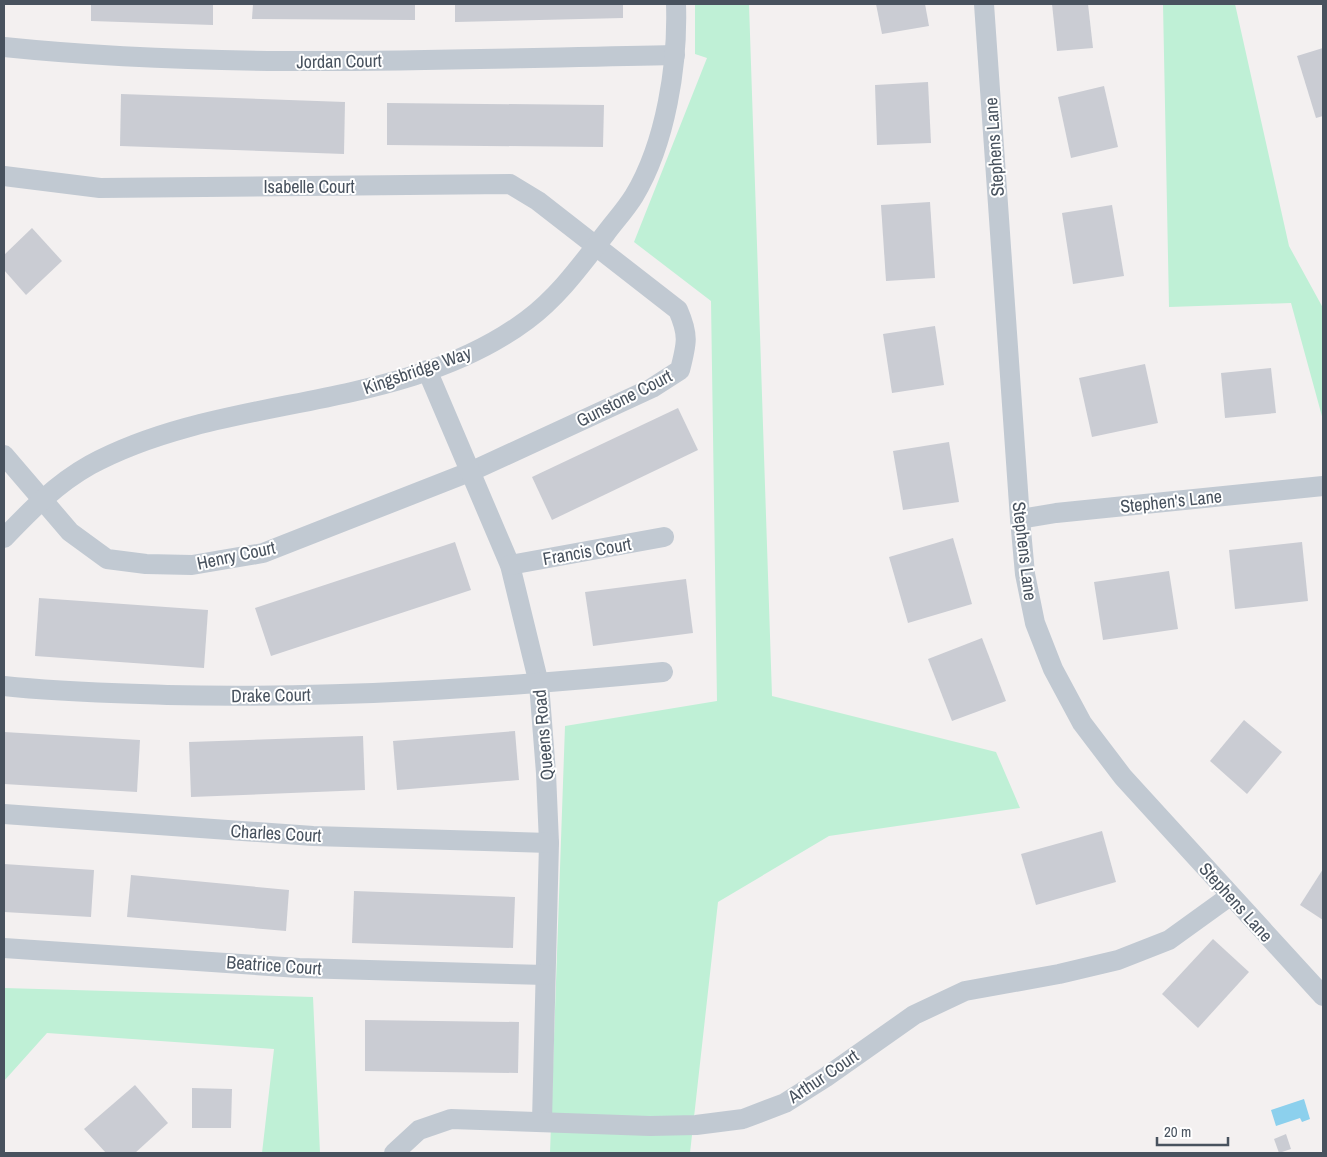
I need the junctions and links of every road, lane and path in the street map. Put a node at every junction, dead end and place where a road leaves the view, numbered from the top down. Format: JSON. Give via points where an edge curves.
{"nodes":[{"id":1,"x":676,"y":4,"type":"edge"},
{"id":2,"x":984,"y":4,"type":"edge"},
{"id":3,"x":4,"y":47,"type":"edge"},
{"id":4,"x":675,"y":55,"type":"junction"},
{"id":5,"x":4,"y":176,"type":"edge"},
{"id":6,"x":596,"y":245,"type":"junction"},
{"id":7,"x":427,"y":370,"type":"junction"},
{"id":8,"x":4,"y":455,"type":"edge"},
{"id":9,"x":472,"y":471,"type":"junction"},
{"id":10,"x":1323,"y":486,"type":"edge"},
{"id":11,"x":41,"y":500,"type":"junction"},
{"id":12,"x":1020,"y":519,"type":"junction"},
{"id":13,"x":664,"y":537,"type":"dead end"},
{"id":14,"x":4,"y":538,"type":"edge"},
{"id":15,"x":510,"y":565,"type":"junction"},
{"id":16,"x":662,"y":672,"type":"dead end"},
{"id":17,"x":539,"y":684,"type":"junction"},
{"id":18,"x":4,"y":686,"type":"edge"},
{"id":19,"x":4,"y":814,"type":"edge"},
{"id":20,"x":549,"y":843,"type":"junction"},
{"id":21,"x":1230,"y":896,"type":"junction"},
{"id":22,"x":4,"y":948,"type":"edge"},
{"id":23,"x":545,"y":975,"type":"junction"},
{"id":24,"x":1323,"y":996,"type":"edge"},
{"id":25,"x":542,"y":1121,"type":"junction"},
{"id":26,"x":394,"y":1153,"type":"edge"}],
"edges":[{"from":1,"to":4,"type":"street","name":"Kingsbridge Way"},
{"from":2,"to":12,"type":"street","name":"Stephens Lane"},
{"from":3,"to":4,"type":"street","name":"Jordan Court","via":[[130,58],[286,62]]},
{"from":4,"to":6,"type":"street","name":"Kingsbridge Way","via":[[656,147],[634,195]]},
{"from":5,"to":6,"type":"street","name":"Isabelle Court","via":[[100,188],[510,184]]},
{"from":6,"to":7,"type":"street","name":"Kingsbridge Way","via":[[566,286],[526,321],[463,358]]},
{"from":6,"to":9,"type":"street","name":"Gunstone Court","via":[[678,310],[687,330],[680,370],[652,388]]},
{"from":7,"to":9,"type":"street","name":"Queens Road"},
{"from":7,"to":11,"type":"street","name":"Kingsbridge Way","via":[[389,383],[214,420],[136,443],[88,466]]},
{"from":8,"to":11,"type":"street","name":"Henry Court"},
{"from":9,"to":11,"type":"street","name":"Henry Court","via":[[263,553],[192,565],[107,559],[70,532]]},
{"from":9,"to":15,"type":"street","name":"Queens Road"},
{"from":10,"to":12,"type":"street","name":"Stephen's Lane"},
{"from":11,"to":14,"type":"street","name":"Kingsbridge Way"},
{"from":12,"to":21,"type":"street","name":"Stephens Lane","via":[[1024,574],[1035,622],[1053,669],[1082,723],[1122,777]]},
{"from":13,"to":15,"type":"street","name":"Francis Court"},
{"from":15,"to":17,"type":"street","name":"Queens Road"},
{"from":16,"to":17,"type":"street","name":"Drake Court"},
{"from":17,"to":18,"type":"street","name":"Drake Court","via":[[367,694],[215,696],[57,692]]},
{"from":17,"to":20,"type":"street","name":"Queens Road"},
{"from":19,"to":20,"type":"street","name":"Charles Court","via":[[313,836]]},
{"from":20,"to":23,"type":"street","name":"Queens Road"},
{"from":21,"to":24,"type":"street","name":"Stephens Lane"},
{"from":21,"to":25,"type":"street","name":"Arthur Court","via":[[1169,940],[1118,960],[956,995],[914,1015],[785,1102],[743,1119],[650,1126]]},
{"from":22,"to":23,"type":"street","name":"Beatrice Court","via":[[299,968]]},
{"from":23,"to":25,"type":"street","name":"Queens Road"},
{"from":25,"to":26,"type":"street","name":"Arthur Court","via":[[451,1119],[418,1130]]}]}
